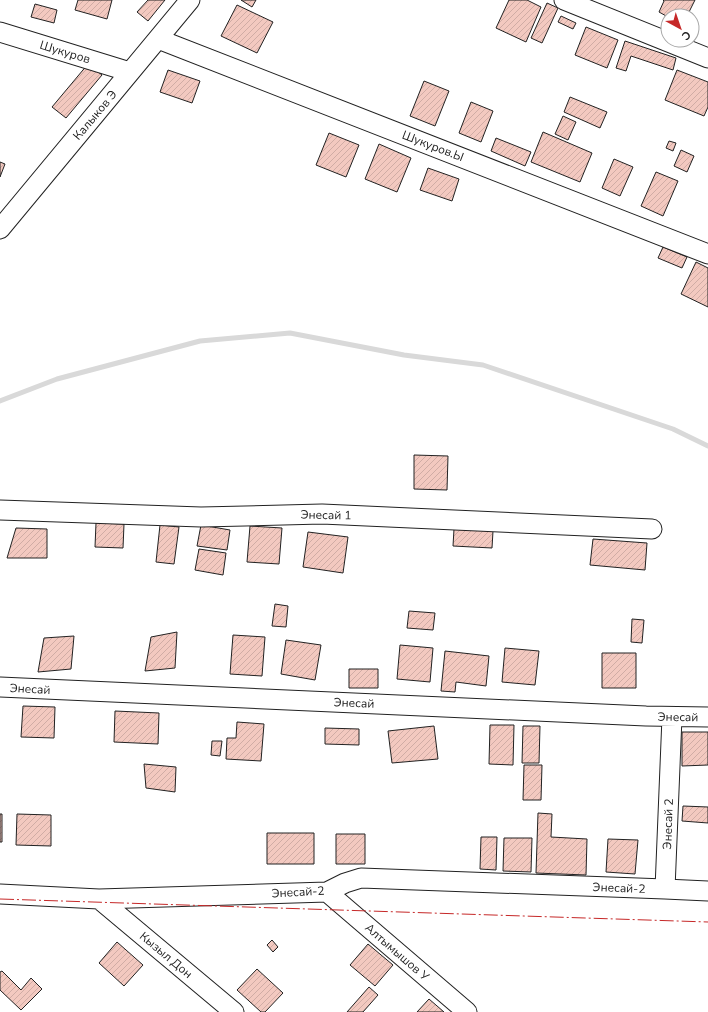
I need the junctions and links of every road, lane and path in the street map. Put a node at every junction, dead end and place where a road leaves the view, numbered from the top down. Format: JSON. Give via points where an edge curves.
{"nodes":[{"id":1,"x":190,"y":0,"type":"edge"},
{"id":2,"x":564,"y":0,"type":"edge"},
{"id":3,"x":0,"y":32,"type":"edge"},
{"id":4,"x":158,"y":39,"type":"junction"},
{"id":5,"x":708,"y":58,"type":"edge"},
{"id":6,"x":130,"y":72,"type":"junction"},
{"id":7,"x":0,"y":229,"type":"edge"},
{"id":8,"x":708,"y":254,"type":"edge"},
{"id":9,"x":0,"y":510,"type":"edge"},
{"id":10,"x":652,"y":529,"type":"dead end"},
{"id":11,"x":0,"y":687,"type":"edge"},
{"id":12,"x":672,"y":717,"type":"junction"},
{"id":13,"x":708,"y":717,"type":"edge"},
{"id":14,"x":665,"y":889,"type":"junction"},
{"id":15,"x":708,"y":891,"type":"edge"},
{"id":16,"x":327,"y":892,"type":"junction"},
{"id":17,"x":0,"y":894,"type":"edge"},
{"id":18,"x":98,"y":899,"type":"junction"},
{"id":19,"x":234,"y":1012,"type":"edge"},
{"id":20,"x":467,"y":1012,"type":"edge"}],
"edges":[{"from":1,"to":4,"type":"street","name":"Калыков Э"},
{"from":2,"to":5,"type":"street"},
{"from":3,"to":6,"type":"street","name":"Шукуров"},
{"from":4,"to":6,"type":"street","name":"Калыков Э"},
{"from":4,"to":8,"type":"street","name":"Шукуров.Ы"},
{"from":6,"to":7,"type":"street","name":"Калыков Э"},
{"from":9,"to":10,"type":"street","name":"Энесай 1","via":[[201,517],[322,514]]},
{"from":11,"to":12,"type":"street","name":"Энесай"},
{"from":12,"to":13,"type":"street","name":"Энесай"},
{"from":12,"to":14,"type":"street","name":"Энесай 2"},
{"from":14,"to":15,"type":"street"},
{"from":14,"to":16,"type":"street","name":"Энесай-2","via":[[362,878]]},
{"from":16,"to":18,"type":"street","name":"Энесай-2"},
{"from":16,"to":20,"type":"street","name":"Алтымышов У"},
{"from":17,"to":18,"type":"street","name":"Энесай-2"},
{"from":18,"to":19,"type":"street","name":"Кызыл Дон"}]}
